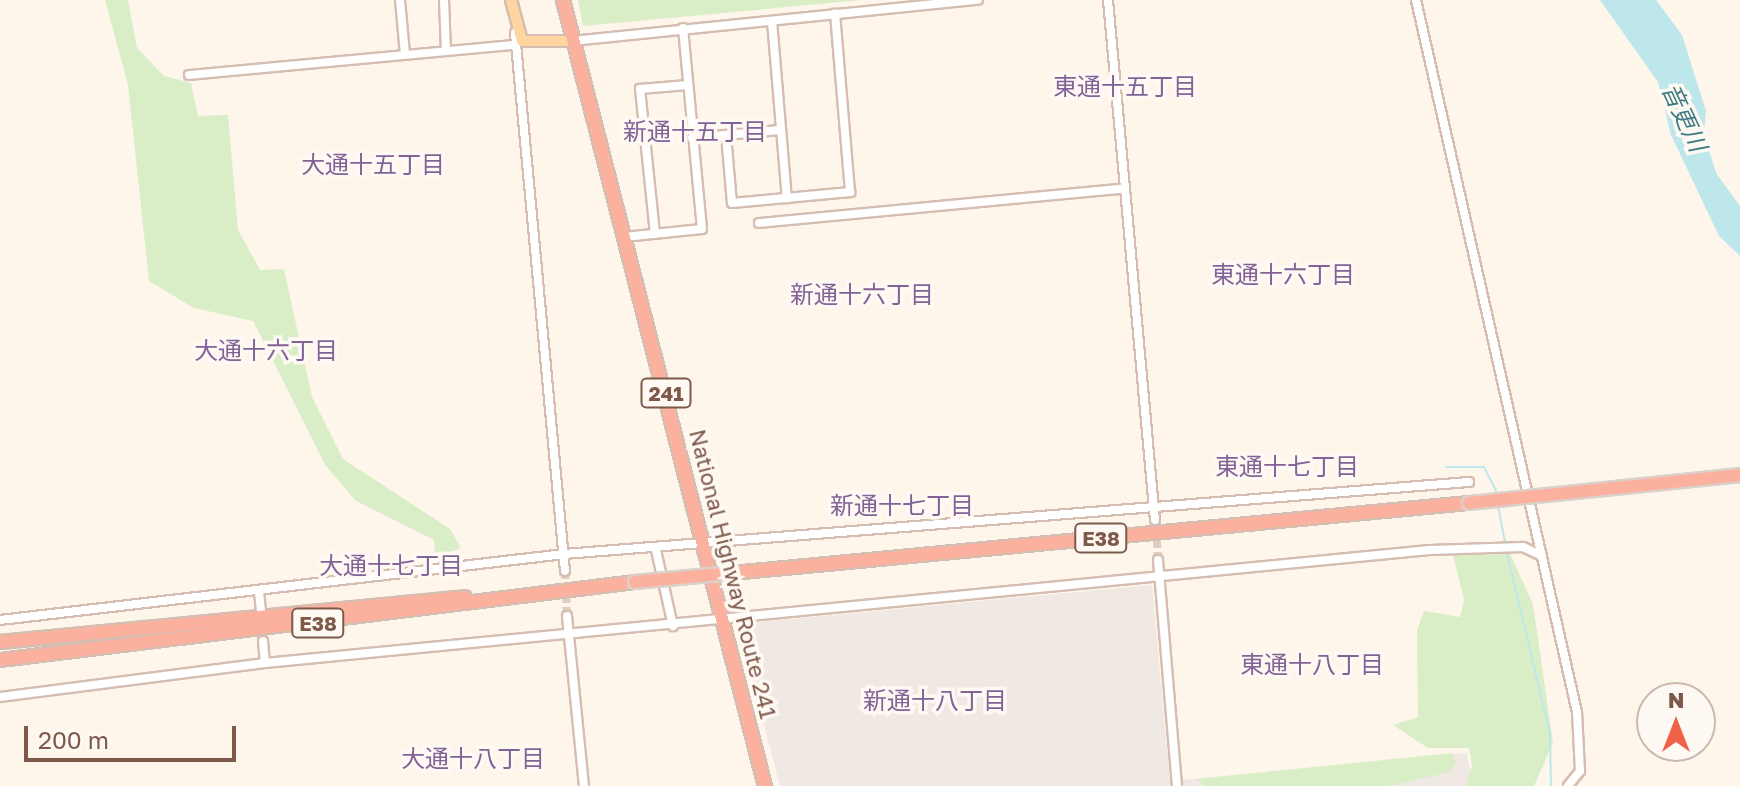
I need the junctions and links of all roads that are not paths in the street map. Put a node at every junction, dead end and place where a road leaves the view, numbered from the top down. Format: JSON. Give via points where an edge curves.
{"nodes":[{"id":1,"x":400,"y":0,"type":"edge"},
{"id":2,"x":444,"y":0,"type":"edge"},
{"id":3,"x":511,"y":0,"type":"edge"},
{"id":4,"x":563,"y":0,"type":"edge"},
{"id":5,"x":978,"y":0,"type":"edge"},
{"id":6,"x":1108,"y":0,"type":"edge"},
{"id":7,"x":1416,"y":0,"type":"edge"},
{"id":8,"x":835,"y":14,"type":"junction"},
{"id":9,"x":772,"y":21,"type":"junction"},
{"id":10,"x":683,"y":28,"type":"junction"},
{"id":11,"x":515,"y":33,"type":"junction"},
{"id":12,"x":571,"y":41,"type":"junction"},
{"id":13,"x":513,"y":45,"type":"junction"},
{"id":14,"x":446,"y":51,"type":"junction"},
{"id":15,"x":405,"y":54,"type":"junction"},
{"id":16,"x":189,"y":75,"type":"dead end"},
{"id":17,"x":688,"y":85,"type":"junction"},
{"id":18,"x":780,"y":130,"type":"junction"},
{"id":19,"x":726,"y":135,"type":"junction"},
{"id":20,"x":692,"y":138,"type":"junction"},
{"id":21,"x":1122,"y":189,"type":"junction"},
{"id":22,"x":787,"y":198,"type":"junction"},
{"id":23,"x":759,"y":223,"type":"dead end"},
{"id":24,"x":655,"y":234,"type":"junction"},
{"id":25,"x":624,"y":237,"type":"junction"},
{"id":26,"x":1740,"y":475,"type":"edge"},
{"id":27,"x":1469,"y":482,"type":"dead end"},
{"id":28,"x":1155,"y":509,"type":"junction"},
{"id":29,"x":1155,"y":520,"type":"tunnel mouth"},
{"id":30,"x":707,"y":547,"type":"junction"},
{"id":31,"x":656,"y":550,"type":"junction"},
{"id":32,"x":564,"y":554,"type":"junction"},
{"id":33,"x":1542,"y":556,"type":"junction"},
{"id":34,"x":1158,"y":560,"type":"tunnel mouth"},
{"id":35,"x":565,"y":571,"type":"tunnel mouth"},
{"id":36,"x":1159,"y":577,"type":"junction"},
{"id":37,"x":635,"y":582,"type":"junction"},
{"id":38,"x":259,"y":592,"type":"junction"},
{"id":39,"x":261,"y":610,"type":"dead end"},
{"id":40,"x":567,"y":616,"type":"tunnel mouth"},
{"id":41,"x":0,"y":620,"type":"edge"},
{"id":42,"x":725,"y":620,"type":"junction"},
{"id":43,"x":673,"y":626,"type":"junction"},
{"id":44,"x":567,"y":634,"type":"junction"},
{"id":45,"x":263,"y":641,"type":"dead end"},
{"id":46,"x":0,"y":642,"type":"edge"},
{"id":47,"x":0,"y":660,"type":"edge"},
{"id":48,"x":265,"y":663,"type":"junction"},
{"id":49,"x":0,"y":697,"type":"edge"},
{"id":50,"x":584,"y":786,"type":"edge"},
{"id":51,"x":765,"y":786,"type":"edge"},
{"id":52,"x":1177,"y":786,"type":"edge"},
{"id":53,"x":1568,"y":786,"type":"edge"}],
"edges":[{"from":1,"to":15,"type":"street"},
{"from":2,"to":14,"type":"street"},
{"from":3,"to":11,"type":"main road"},
{"from":4,"to":12,"type":"highway","name":"National Highway Route 241","number":"241"},
{"from":5,"to":8,"type":"street"},
{"from":6,"to":21,"type":"street"},
{"from":7,"to":33,"type":"street"},
{"from":8,"to":9,"type":"street"},
{"from":8,"to":22,"type":"street","via":[[850,192]]},
{"from":9,"to":10,"type":"street"},
{"from":9,"to":18,"type":"street"},
{"from":10,"to":12,"type":"street"},
{"from":10,"to":17,"type":"street"},
{"from":11,"to":12,"type":"main road","via":[[531,44]]},
{"from":11,"to":13,"type":"street"},
{"from":12,"to":25,"type":"highway","name":"National Highway Route 241","number":"241"},
{"from":13,"to":14,"type":"street"},
{"from":13,"to":32,"type":"street"},
{"from":14,"to":15,"type":"street"},
{"from":15,"to":16,"type":"street"},
{"from":17,"to":20,"type":"street"},
{"from":17,"to":24,"type":"street","via":[[640,89]]},
{"from":18,"to":19,"type":"street"},
{"from":18,"to":22,"type":"street"},
{"from":19,"to":20,"type":"street"},
{"from":19,"to":22,"type":"street","via":[[732,203]]},
{"from":20,"to":24,"type":"street","via":[[702,229]]},
{"from":21,"to":23,"type":"street"},
{"from":21,"to":28,"type":"street"},
{"from":24,"to":25,"type":"street"},
{"from":25,"to":30,"type":"highway","name":"National Highway Route 241","number":"241"},
{"from":26,"to":37,"type":"highway","number":"E38","bridge":true},
{"from":27,"to":28,"type":"street"},
{"from":28,"to":29,"type":"street"},
{"from":28,"to":30,"type":"street"},
{"from":30,"to":31,"type":"street"},
{"from":30,"to":42,"type":"highway","name":"National Highway Route 241","number":"241"},
{"from":31,"to":32,"type":"street"},
{"from":31,"to":43,"type":"street"},
{"from":32,"to":35,"type":"street"},
{"from":32,"to":38,"type":"street"},
{"from":33,"to":36,"type":"street","via":[[1523,547],[1430,550]]},
{"from":33,"to":53,"type":"street","via":[[1577,712],[1580,771]]},
{"from":34,"to":36,"type":"street"},
{"from":36,"to":42,"type":"street"},
{"from":36,"to":52,"type":"street"},
{"from":37,"to":46,"type":"highway","number":"E38"},
{"from":37,"to":47,"type":"highway","number":"E38"},
{"from":38,"to":39,"type":"street"},
{"from":38,"to":41,"type":"street"},
{"from":40,"to":44,"type":"street"},
{"from":42,"to":43,"type":"street"},
{"from":42,"to":51,"type":"highway","name":"National Highway Route 241","number":"241"},
{"from":43,"to":44,"type":"street"},
{"from":44,"to":48,"type":"street"},
{"from":44,"to":50,"type":"street"},
{"from":45,"to":48,"type":"street"},
{"from":48,"to":49,"type":"street"}]}
